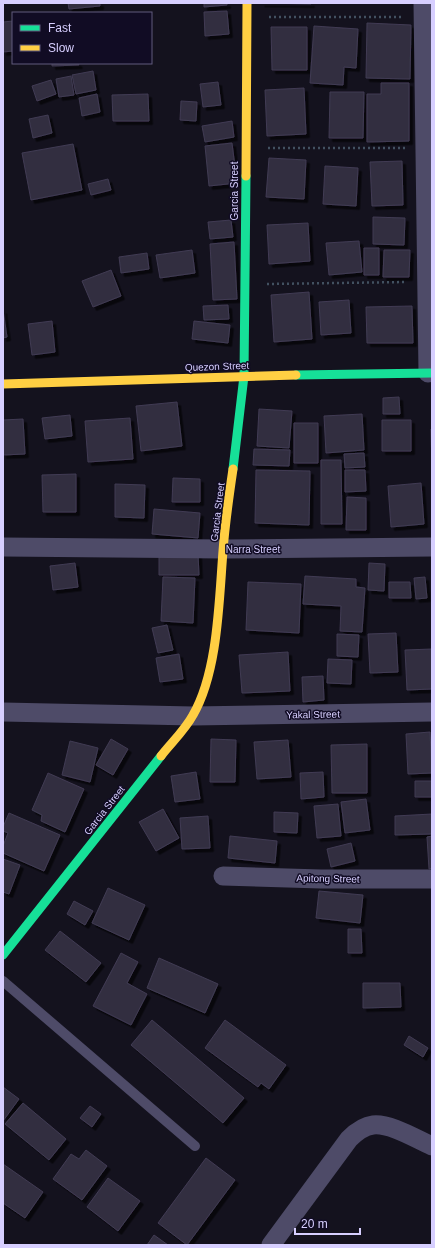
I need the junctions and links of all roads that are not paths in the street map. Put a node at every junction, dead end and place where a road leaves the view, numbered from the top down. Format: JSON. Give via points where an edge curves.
{"nodes":[{"id":1,"x":247,"y":3,"type":"edge"},
{"id":2,"x":424,"y":10,"type":"edge"},
{"id":3,"x":430,"y":373,"type":"edge"},
{"id":4,"x":244,"y":376,"type":"junction"},
{"id":5,"x":3,"y":384,"type":"edge"},
{"id":6,"x":3,"y":547,"type":"edge"},
{"id":7,"x":432,"y":548,"type":"edge"},
{"id":8,"x":223,"y":549,"type":"junction"},
{"id":9,"x":3,"y":712,"type":"edge"},
{"id":10,"x":432,"y":712,"type":"edge"},
{"id":11,"x":193,"y":716,"type":"junction"},
{"id":12,"x":223,"y":876,"type":"dead end"},
{"id":13,"x":432,"y":879,"type":"edge"},
{"id":14,"x":3,"y":955,"type":"edge"},
{"id":15,"x":3,"y":981,"type":"edge"},
{"id":16,"x":195,"y":1146,"type":"dead end"},
{"id":17,"x":432,"y":1146,"type":"edge"},
{"id":18,"x":271,"y":1245,"type":"edge"}],
"edges":[{"from":1,"to":4,"type":"street","name":"Garcia Street"},
{"from":2,"to":3,"type":"street"},
{"from":3,"to":4,"type":"street","name":"Quezon Street"},
{"from":4,"to":5,"type":"street","name":"Quezon Street"},
{"from":4,"to":8,"type":"street","name":"Garcia Street"},
{"from":6,"to":8,"type":"street","name":"Narra Street"},
{"from":7,"to":8,"type":"street","name":"Narra Street"},
{"from":8,"to":11,"type":"street","name":"Garcia Street","via":[[217,626],[210,668],[204,692]]},
{"from":9,"to":11,"type":"street","name":"Yakal Street"},
{"from":10,"to":11,"type":"street","name":"Yakal Street"},
{"from":11,"to":14,"type":"street","name":"Garcia Street"},
{"from":12,"to":13,"type":"street","name":"Apitong Street"},
{"from":15,"to":16,"type":"lane"},
{"from":17,"to":18,"type":"street","via":[[380,1125],[371,1125],[354,1134]]}]}
